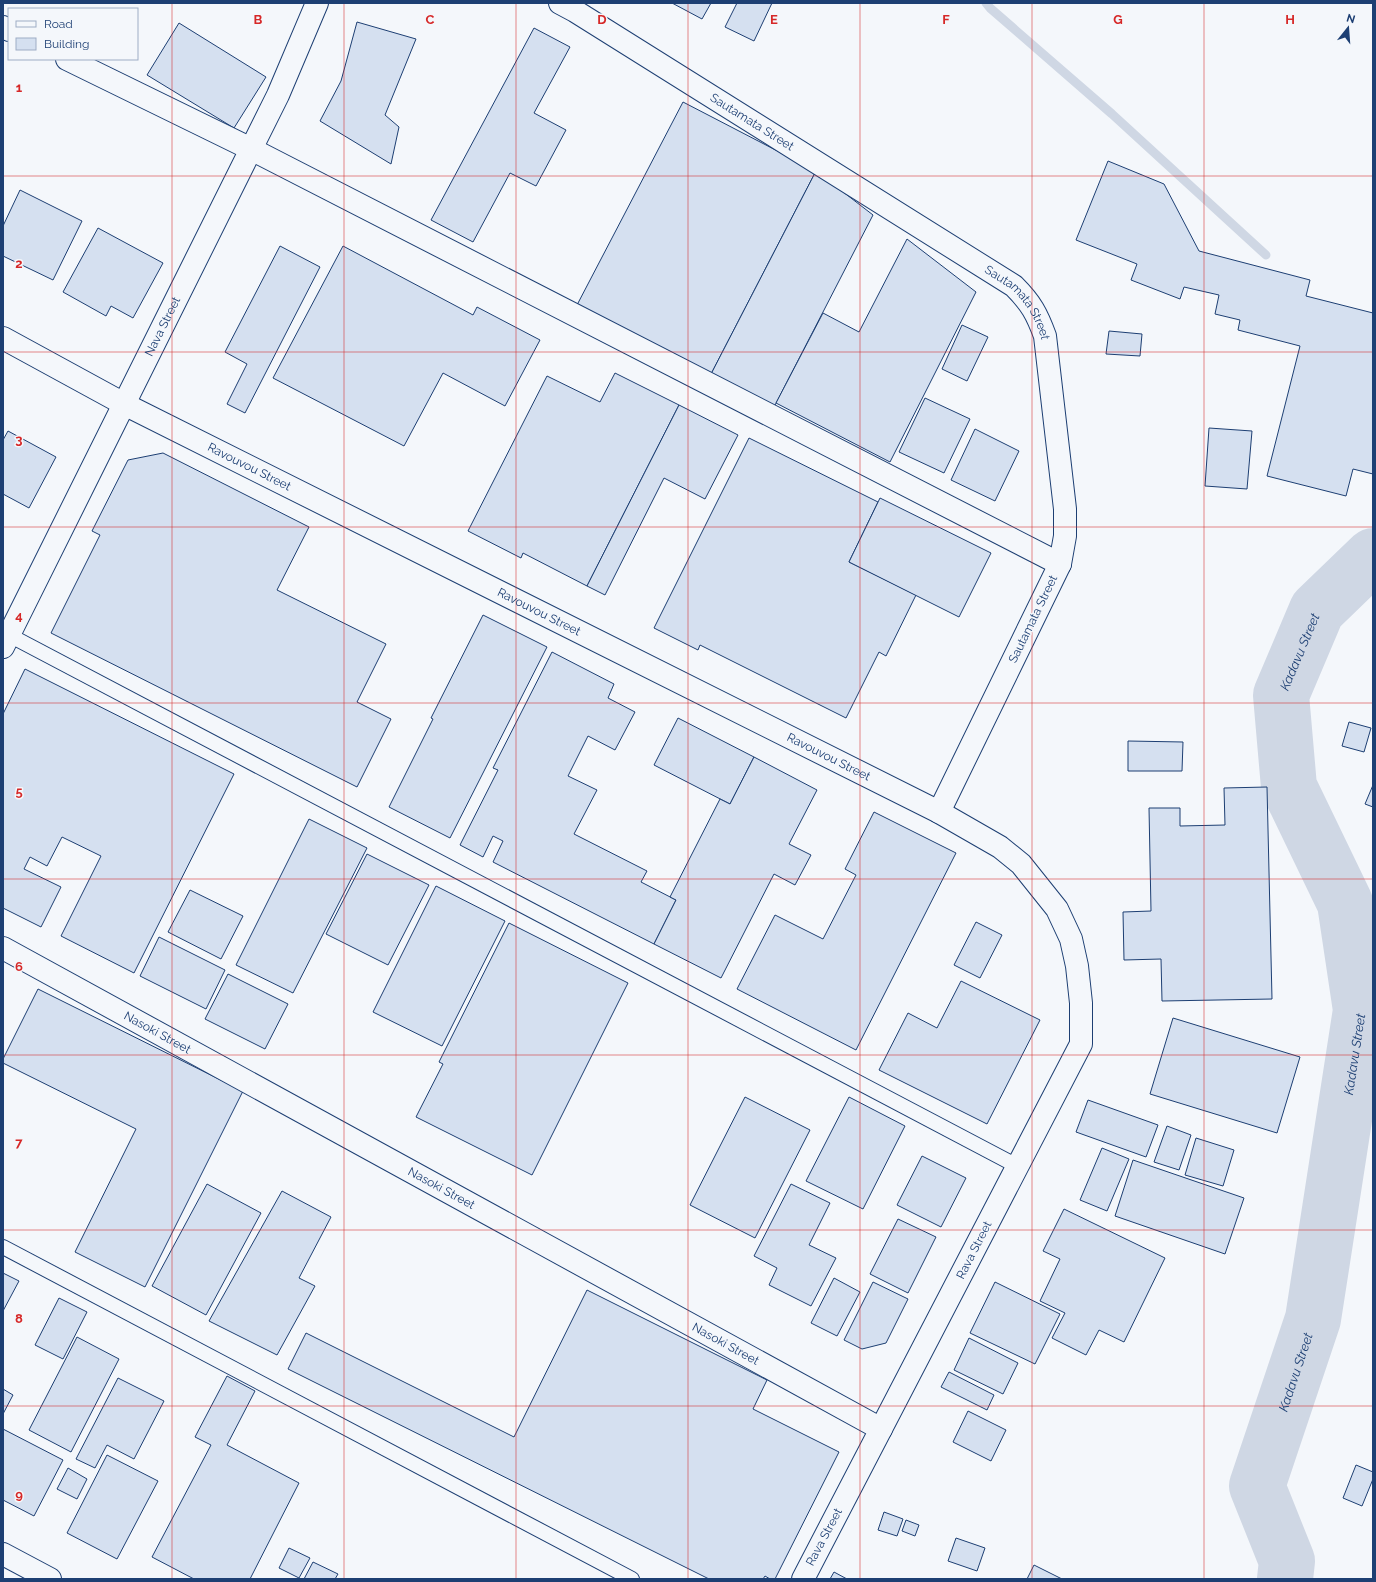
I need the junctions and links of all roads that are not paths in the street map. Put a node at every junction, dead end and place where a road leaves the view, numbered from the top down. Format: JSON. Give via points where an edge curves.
{"nodes":[{"id":1,"x":318,"y":3,"type":"edge"},
{"id":2,"x":570,"y":6,"type":"edge"},
{"id":3,"x":69,"y":60,"type":"edge"},
{"id":4,"x":251,"y":149,"type":"junction"},
{"id":5,"x":3,"y":338,"type":"edge"},
{"id":6,"x":124,"y":404,"type":"junction"},
{"id":7,"x":1060,"y":564,"type":"junction"},
{"id":8,"x":6,"y":641,"type":"edge"},
{"id":9,"x":940,"y":812,"type":"junction"},
{"id":10,"x":1057,"y":909,"type":"joint"},
{"id":11,"x":3,"y":948,"type":"edge"},
{"id":12,"x":1018,"y":1166,"type":"junction"},
{"id":13,"x":3,"y":1247,"type":"edge"},
{"id":14,"x":881,"y":1429,"type":"junction"},
{"id":15,"x":3,"y":1554,"type":"edge"},
{"id":16,"x":50,"y":1579,"type":"edge"},
{"id":17,"x":632,"y":1579,"type":"edge"},
{"id":18,"x":803,"y":1579,"type":"edge"}],
"edges":[{"from":1,"to":4,"type":"street","name":"Nava Street","via":[[278,95]]},
{"from":2,"to":7,"type":"street","name":"Sautamata Street","via":[[1014,286],[1029,301],[1045,336],[1065,509],[1065,536]]},
{"from":3,"to":4,"type":"street"},
{"from":4,"to":6,"type":"street","name":"Nava Street"},
{"from":4,"to":7,"type":"street"},
{"from":5,"to":6,"type":"street","name":"Ravouvou Street"},
{"from":6,"to":8,"type":"street","name":"Nava Street"},
{"from":6,"to":9,"type":"street","name":"Ravouvou Street"},
{"from":7,"to":9,"type":"street","name":"Sautamata Street"},
{"from":8,"to":12,"type":"lane"},
{"from":9,"to":10,"type":"street","name":"Ravouvou Street","via":[[1000,847],[1021,864]]},
{"from":10,"to":12,"type":"street","name":"Rava Street","via":[[1071,938],[1076,966],[1081,1003],[1081,1044]]},
{"from":11,"to":14,"type":"street","name":"Nasoki Street"},
{"from":12,"to":14,"type":"street","name":"Rava Street"},
{"from":13,"to":17,"type":"lane"},
{"from":14,"to":18,"type":"street","name":"Rava Street"},
{"from":15,"to":16,"type":"street"}]}
